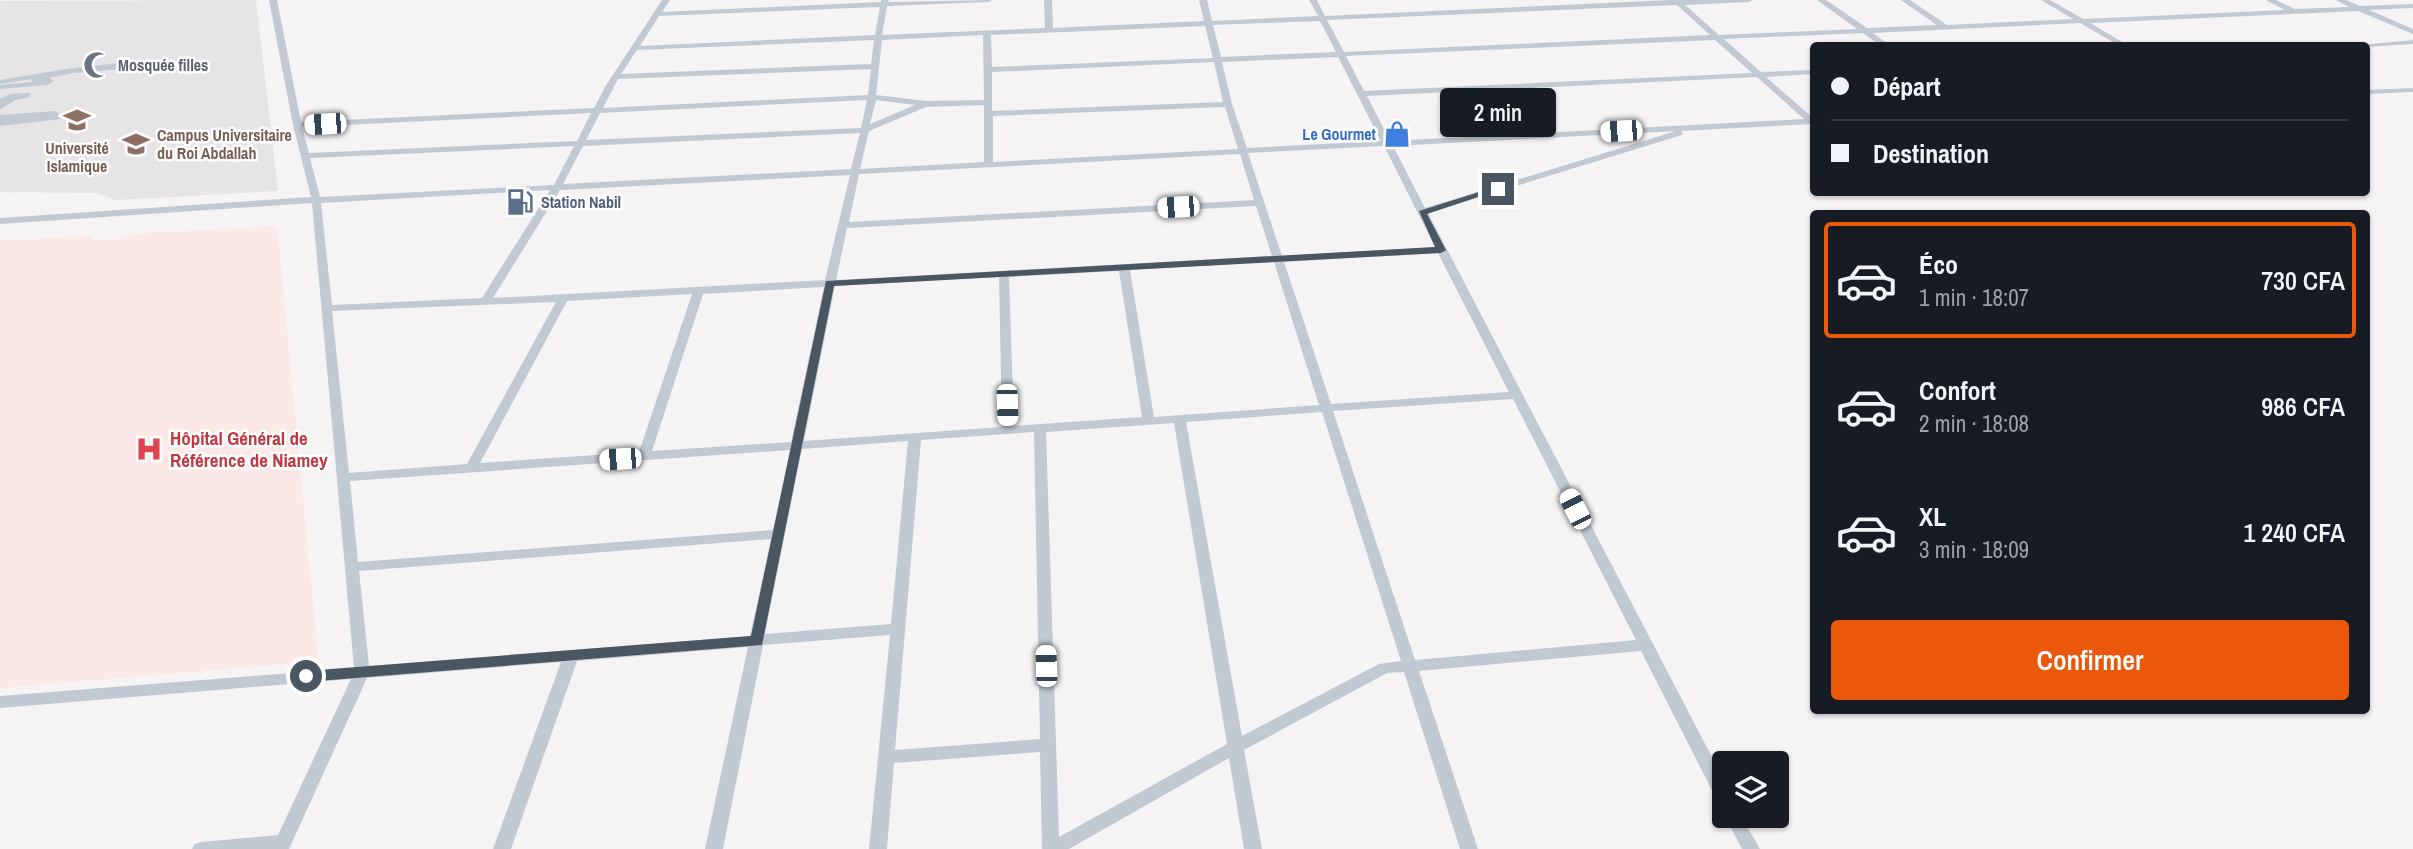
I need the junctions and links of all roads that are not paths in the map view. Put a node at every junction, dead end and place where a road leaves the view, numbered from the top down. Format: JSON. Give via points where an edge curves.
{"nodes":[{"id":1,"x":273,"y":0,"type":"edge"},
{"id":2,"x":666,"y":0,"type":"edge"},
{"id":3,"x":988,"y":0,"type":"edge"},
{"id":4,"x":1048,"y":0,"type":"edge"},
{"id":5,"x":1203,"y":0,"type":"edge"},
{"id":6,"x":1313,"y":0,"type":"edge"},
{"id":7,"x":1749,"y":0,"type":"edge"},
{"id":8,"x":1821,"y":0,"type":"edge"},
{"id":9,"x":1905,"y":0,"type":"edge"},
{"id":10,"x":2045,"y":0,"type":"edge"},
{"id":11,"x":2270,"y":0,"type":"edge"},
{"id":12,"x":2340,"y":0,"type":"edge"},
{"id":13,"x":953,"y":1,"type":"edge"},
{"id":14,"x":1676,"y":1,"type":"edge"},
{"id":15,"x":884,"y":2,"type":"edge"},
{"id":16,"x":2413,"y":6,"type":"edge"},
{"id":17,"x":2359,"y":9,"type":"junction"},
{"id":18,"x":2295,"y":12,"type":"junction"},
{"id":19,"x":658,"y":14,"type":"junction"},
{"id":20,"x":1322,"y":18,"type":"junction"},
{"id":21,"x":2082,"y":21,"type":"junction"},
{"id":22,"x":1208,"y":22,"type":"junction"},
{"id":23,"x":1945,"y":27,"type":"junction"},
{"id":24,"x":1049,"y":29,"type":"junction"},
{"id":25,"x":1866,"y":30,"type":"junction"},
{"id":26,"x":987,"y":32,"type":"junction"},
{"id":27,"x":2413,"y":32,"type":"edge"},
{"id":28,"x":878,"y":37,"type":"junction"},
{"id":29,"x":1716,"y":37,"type":"junction"},
{"id":30,"x":1882,"y":42,"type":"edge"},
{"id":31,"x":2119,"y":42,"type":"edge"},
{"id":32,"x":2413,"y":43,"type":"edge"},
{"id":33,"x":2370,"y":45,"type":"edge"},
{"id":34,"x":636,"y":48,"type":"junction"},
{"id":35,"x":1341,"y":54,"type":"junction"},
{"id":36,"x":1215,"y":59,"type":"junction"},
{"id":37,"x":874,"y":66,"type":"junction"},
{"id":38,"x":987,"y":70,"type":"junction"},
{"id":39,"x":1810,"y":72,"type":"edge"},
{"id":40,"x":1759,"y":75,"type":"junction"},
{"id":41,"x":616,"y":77,"type":"junction"},
{"id":42,"x":0,"y":84,"type":"edge"},
{"id":43,"x":2413,"y":90,"type":"edge"},
{"id":44,"x":2370,"y":92,"type":"edge"},
{"id":45,"x":1361,"y":94,"type":"junction"},
{"id":46,"x":872,"y":97,"type":"junction"},
{"id":47,"x":987,"y":102,"type":"junction"},
{"id":48,"x":926,"y":104,"type":"junction"},
{"id":49,"x":1228,"y":104,"type":"junction"},
{"id":50,"x":600,"y":110,"type":"junction"},
{"id":51,"x":987,"y":114,"type":"junction"},
{"id":52,"x":1810,"y":119,"type":"edge"},
{"id":53,"x":0,"y":120,"type":"edge"},
{"id":54,"x":1810,"y":121,"type":"edge"},
{"id":55,"x":297,"y":125,"type":"junction"},
{"id":56,"x":1699,"y":127,"type":"junction"},
{"id":57,"x":864,"y":131,"type":"junction"},
{"id":58,"x":581,"y":144,"type":"junction"},
{"id":59,"x":1387,"y":144,"type":"junction"},
{"id":60,"x":1245,"y":151,"type":"junction"},
{"id":61,"x":305,"y":156,"type":"junction"},
{"id":62,"x":989,"y":164,"type":"junction"},
{"id":63,"x":855,"y":172,"type":"junction"},
{"id":64,"x":556,"y":187,"type":"junction"},
{"id":65,"x":316,"y":200,"type":"junction"},
{"id":66,"x":1261,"y":203,"type":"junction"},
{"id":67,"x":1422,"y":212,"type":"junction"},
{"id":68,"x":0,"y":221,"type":"edge"},
{"id":69,"x":843,"y":225,"type":"junction"},
{"id":70,"x":1441,"y":250,"type":"junction"},
{"id":71,"x":1279,"y":259,"type":"junction"},
{"id":72,"x":1124,"y":267,"type":"junction"},
{"id":73,"x":1004,"y":274,"type":"junction"},
{"id":74,"x":830,"y":283,"type":"junction"},
{"id":75,"x":698,"y":290,"type":"junction"},
{"id":76,"x":562,"y":298,"type":"junction"},
{"id":77,"x":486,"y":301,"type":"junction"},
{"id":78,"x":327,"y":308,"type":"junction"},
{"id":79,"x":1517,"y":396,"type":"junction"},
{"id":80,"x":1328,"y":409,"type":"junction"},
{"id":81,"x":1179,"y":419,"type":"junction"},
{"id":82,"x":1149,"y":421,"type":"junction"},
{"id":83,"x":1040,"y":429,"type":"junction"},
{"id":84,"x":1008,"y":431,"type":"junction"},
{"id":85,"x":915,"y":438,"type":"junction"},
{"id":86,"x":796,"y":446,"type":"junction"},
{"id":87,"x":644,"y":457,"type":"junction"},
{"id":88,"x":471,"y":469,"type":"junction"},
{"id":89,"x":343,"y":477,"type":"junction"},
{"id":90,"x":779,"y":534,"type":"junction"},
{"id":91,"x":352,"y":567,"type":"junction"},
{"id":92,"x":898,"y":629,"type":"junction"},
{"id":93,"x":757,"y":641,"type":"junction"},
{"id":94,"x":1646,"y":645,"type":"junction"},
{"id":95,"x":571,"y":656,"type":"junction"},
{"id":96,"x":1410,"y":666,"type":"junction"},
{"id":97,"x":362,"y":672,"type":"junction"},
{"id":98,"x":0,"y":702,"type":"edge"},
{"id":99,"x":1048,"y":745,"type":"junction"},
{"id":100,"x":1235,"y":747,"type":"junction"},
{"id":101,"x":886,"y":757,"type":"junction"},
{"id":102,"x":1712,"y":774,"type":"edge"},
{"id":103,"x":1740,"y":828,"type":"edge"},
{"id":104,"x":282,"y":845,"type":"edge"},
{"id":105,"x":201,"y":849,"type":"edge"},
{"id":106,"x":502,"y":849,"type":"edge"},
{"id":107,"x":714,"y":849,"type":"edge"},
{"id":108,"x":878,"y":849,"type":"edge"},
{"id":109,"x":1053,"y":849,"type":"edge"},
{"id":110,"x":1252,"y":849,"type":"edge"},
{"id":111,"x":1469,"y":849,"type":"edge"},
{"id":112,"x":1751,"y":849,"type":"edge"}],
"edges":[{"from":1,"to":55,"type":"street"},
{"from":2,"to":19,"type":"street"},
{"from":3,"to":13,"type":"street"},
{"from":4,"to":24,"type":"street"},
{"from":5,"to":22,"type":"street"},
{"from":6,"to":20,"type":"street"},
{"from":7,"to":14,"type":"street"},
{"from":8,"to":25,"type":"street"},
{"from":9,"to":23,"type":"street"},
{"from":10,"to":21,"type":"street"},
{"from":11,"to":18,"type":"street"},
{"from":12,"to":17,"type":"street"},
{"from":13,"to":15,"type":"street"},
{"from":14,"to":20,"type":"street"},
{"from":14,"to":29,"type":"street"},
{"from":15,"to":19,"type":"street"},
{"from":15,"to":28,"type":"street"},
{"from":16,"to":17,"type":"street"},
{"from":17,"to":18,"type":"street"},
{"from":17,"to":27,"type":"street"},
{"from":18,"to":21,"type":"street"},
{"from":19,"to":34,"type":"street"},
{"from":20,"to":22,"type":"street"},
{"from":20,"to":35,"type":"street"},
{"from":21,"to":23,"type":"street"},
{"from":21,"to":31,"type":"street"},
{"from":22,"to":24,"type":"street"},
{"from":22,"to":36,"type":"street"},
{"from":23,"to":25,"type":"street"},
{"from":24,"to":26,"type":"street"},
{"from":25,"to":29,"type":"street"},
{"from":25,"to":30,"type":"street"},
{"from":26,"to":28,"type":"street"},
{"from":26,"to":38,"type":"street"},
{"from":28,"to":34,"type":"street"},
{"from":28,"to":37,"type":"street"},
{"from":29,"to":35,"type":"street"},
{"from":29,"to":40,"type":"street"},
{"from":32,"to":33,"type":"street"},
{"from":34,"to":41,"type":"street"},
{"from":35,"to":36,"type":"street"},
{"from":35,"to":45,"type":"street"},
{"from":36,"to":38,"type":"street"},
{"from":36,"to":49,"type":"street"},
{"from":37,"to":41,"type":"street"},
{"from":37,"to":46,"type":"street"},
{"from":38,"to":47,"type":"street"},
{"from":39,"to":40,"type":"street"},
{"from":40,"to":45,"type":"street"},
{"from":40,"to":52,"type":"street"},
{"from":41,"to":50,"type":"street"},
{"from":42,"to":42,"type":"street","via":[[47,83],[50,81],[35,80],[66,71],[135,64],[66,70]]},
{"from":43,"to":44,"type":"street"},
{"from":45,"to":59,"type":"street"},
{"from":46,"to":48,"type":"street"},
{"from":46,"to":50,"type":"street"},
{"from":46,"to":57,"type":"street"},
{"from":47,"to":48,"type":"street"},
{"from":47,"to":51,"type":"street"},
{"from":48,"to":57,"type":"street"},
{"from":49,"to":51,"type":"street"},
{"from":49,"to":60,"type":"street"},
{"from":50,"to":55,"type":"street"},
{"from":50,"to":58,"type":"street"},
{"from":51,"to":62,"type":"street"},
{"from":53,"to":53,"type":"street","via":[[58,117],[55,114]]},
{"from":54,"to":56,"type":"street"},
{"from":55,"to":61,"type":"street"},
{"from":56,"to":59,"type":"street"},
{"from":56,"to":67,"type":"street"},
{"from":57,"to":58,"type":"street"},
{"from":57,"to":63,"type":"street"},
{"from":58,"to":61,"type":"street"},
{"from":58,"to":64,"type":"street"},
{"from":59,"to":60,"type":"street"},
{"from":59,"to":67,"type":"street"},
{"from":60,"to":62,"type":"street"},
{"from":60,"to":66,"type":"street"},
{"from":61,"to":65,"type":"street"},
{"from":62,"to":63,"type":"street"},
{"from":63,"to":64,"type":"street"},
{"from":63,"to":69,"type":"street"},
{"from":64,"to":65,"type":"street"},
{"from":64,"to":77,"type":"street"},
{"from":65,"to":68,"type":"street"},
{"from":65,"to":78,"type":"street"},
{"from":66,"to":69,"type":"street"},
{"from":66,"to":71,"type":"street"},
{"from":67,"to":70,"type":"street"},
{"from":69,"to":74,"type":"street"},
{"from":70,"to":71,"type":"street"},
{"from":70,"to":79,"type":"street"},
{"from":71,"to":72,"type":"street"},
{"from":71,"to":80,"type":"street"},
{"from":72,"to":73,"type":"street"},
{"from":72,"to":82,"type":"street"},
{"from":73,"to":74,"type":"street"},
{"from":73,"to":84,"type":"street"},
{"from":74,"to":75,"type":"street"},
{"from":74,"to":86,"type":"street"},
{"from":75,"to":76,"type":"street"},
{"from":75,"to":87,"type":"street"},
{"from":76,"to":77,"type":"street"},
{"from":76,"to":88,"type":"street"},
{"from":77,"to":78,"type":"street"},
{"from":78,"to":89,"type":"street"},
{"from":79,"to":80,"type":"street"},
{"from":79,"to":94,"type":"street"},
{"from":80,"to":81,"type":"street"},
{"from":80,"to":96,"type":"street"},
{"from":81,"to":82,"type":"street"},
{"from":81,"to":100,"type":"street"},
{"from":82,"to":83,"type":"street"},
{"from":83,"to":84,"type":"street"},
{"from":83,"to":99,"type":"street"},
{"from":84,"to":85,"type":"street"},
{"from":85,"to":86,"type":"street"},
{"from":85,"to":92,"type":"street"},
{"from":86,"to":87,"type":"street"},
{"from":86,"to":90,"type":"street"},
{"from":87,"to":88,"type":"street"},
{"from":88,"to":89,"type":"street"},
{"from":89,"to":91,"type":"street"},
{"from":90,"to":91,"type":"street"},
{"from":90,"to":93,"type":"street"},
{"from":91,"to":97,"type":"street"},
{"from":92,"to":93,"type":"street"},
{"from":92,"to":101,"type":"street"},
{"from":93,"to":95,"type":"street"},
{"from":93,"to":107,"type":"street"},
{"from":94,"to":96,"type":"street"},
{"from":94,"to":102,"type":"street"},
{"from":95,"to":97,"type":"street"},
{"from":95,"to":106,"type":"street"},
{"from":96,"to":100,"type":"street","via":[[1384,668]]},
{"from":96,"to":111,"type":"street"},
{"from":97,"to":98,"type":"street"},
{"from":97,"to":104,"type":"street"},
{"from":99,"to":101,"type":"street"},
{"from":99,"to":109,"type":"street"},
{"from":100,"to":109,"type":"street"},
{"from":100,"to":110,"type":"street"},
{"from":101,"to":108,"type":"street"},
{"from":103,"to":112,"type":"street"},
{"from":104,"to":105,"type":"street"}]}
